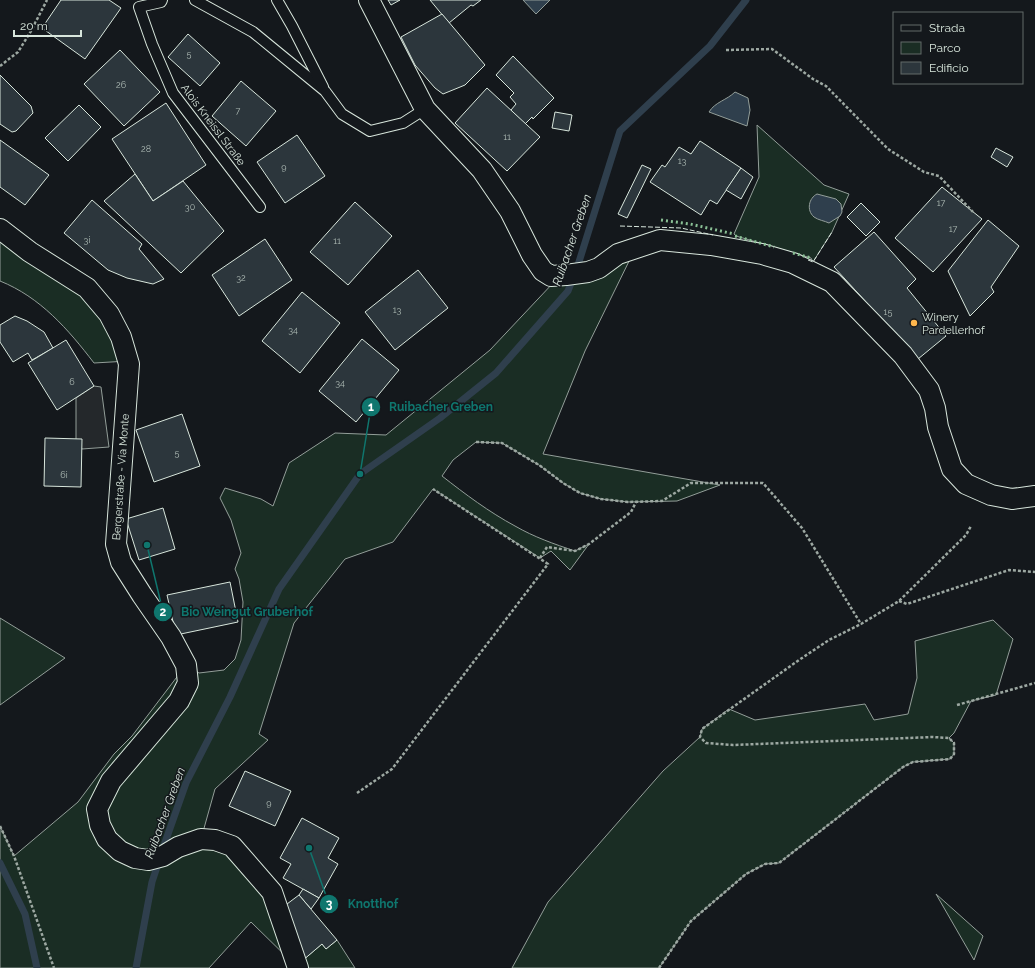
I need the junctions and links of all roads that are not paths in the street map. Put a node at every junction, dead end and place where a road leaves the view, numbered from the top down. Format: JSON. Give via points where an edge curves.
{"nodes":[{"id":1,"x":162,"y":0,"type":"edge"},
{"id":2,"x":195,"y":0,"type":"edge"},
{"id":3,"x":277,"y":0,"type":"edge"},
{"id":4,"x":369,"y":0,"type":"edge"},
{"id":5,"x":138,"y":3,"type":"edge"},
{"id":6,"x":325,"y":91,"type":"junction"},
{"id":7,"x":425,"y":109,"type":"junction"},
{"id":8,"x":260,"y":207,"type":"dead end"},
{"id":9,"x":0,"y":228,"type":"edge"},
{"id":10,"x":1035,"y":496,"type":"edge"},
{"id":11,"x":298,"y":968,"type":"edge"}],
"edges":[{"from":1,"to":5,"type":"lane","name":"Alois Kneissl Straße"},
{"from":2,"to":6,"type":"lane","via":[[253,32]]},
{"from":3,"to":6,"type":"lane"},
{"from":4,"to":7,"type":"street"},
{"from":5,"to":8,"type":"lane","name":"Alois Kneissl Straße","via":[[173,93]]},
{"from":6,"to":7,"type":"lane","via":[[342,114],[370,131],[403,123]]},
{"from":7,"to":10,"type":"street","via":[[482,170],[510,211],[543,271],[551,276],[588,272],[599,268],[618,254],[660,240],[711,245],[762,254],[793,263],[832,282],[903,355],[929,390],[952,469],[966,484],[991,495],[1012,499]]},
{"from":9,"to":11,"type":"street","name":"Bergerstraße - Via Monte","via":[[30,252],[87,288],[109,314],[122,337],[129,364],[116,544],[121,562],[172,637],[186,665],[188,683],[179,701],[111,780],[97,809],[100,825],[107,839],[120,851],[135,858],[148,860],[163,856],[178,847],[201,839],[215,840],[232,846],[272,892]]}]}
